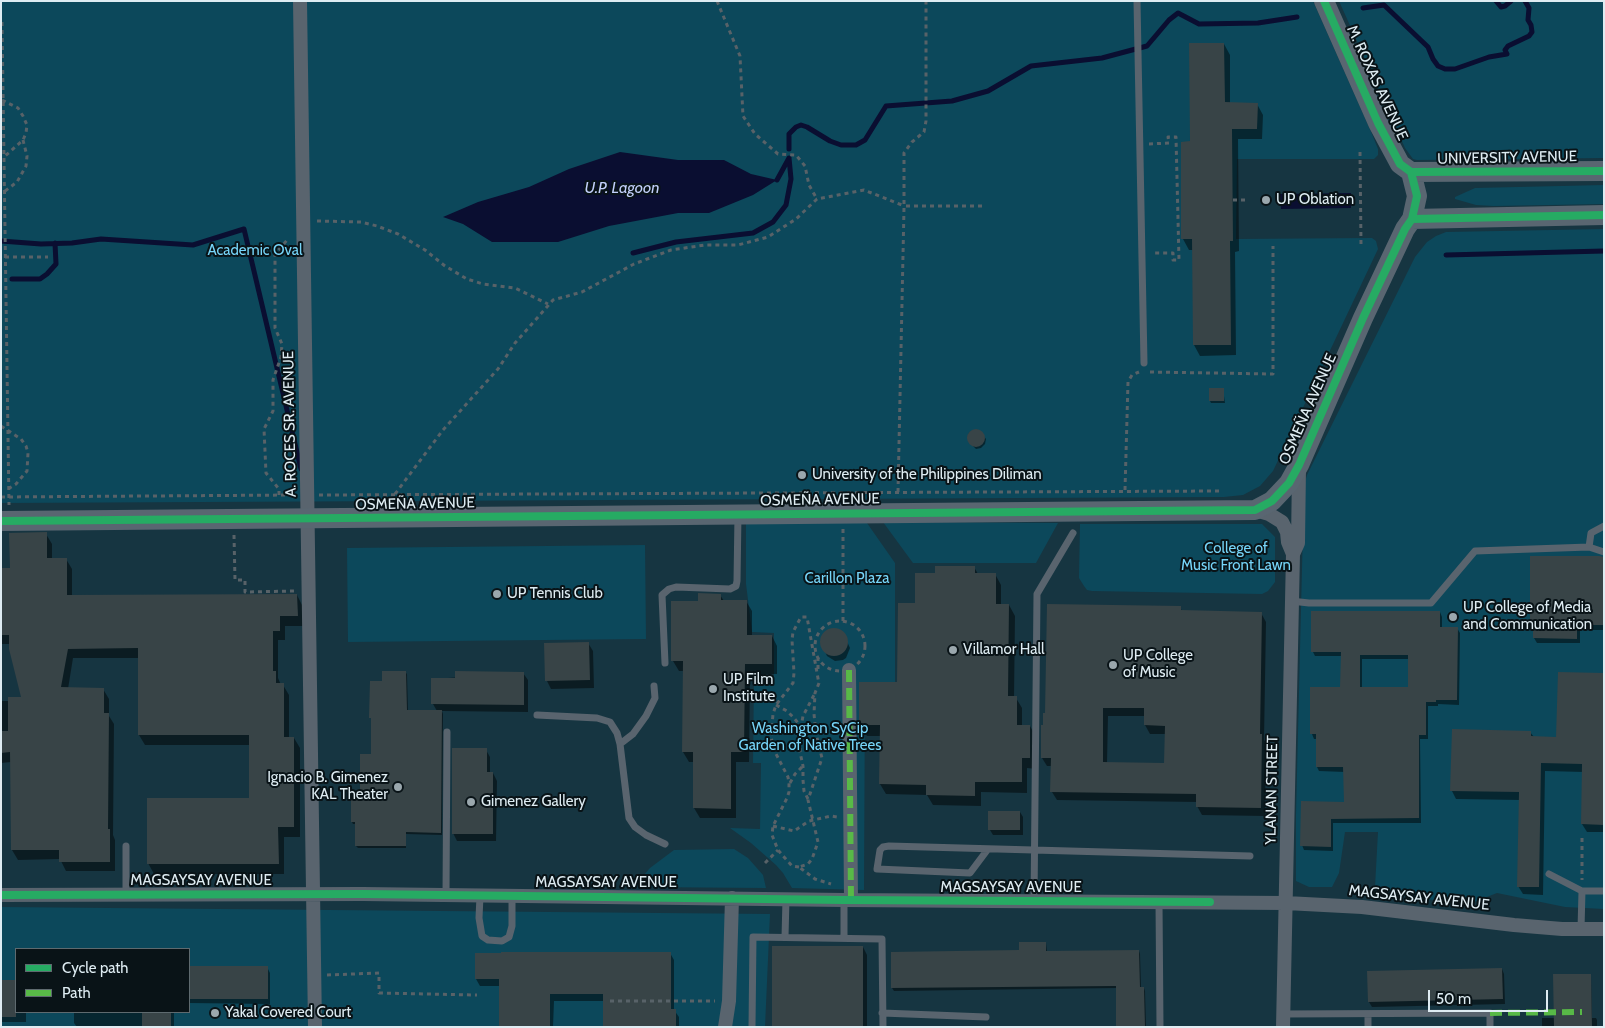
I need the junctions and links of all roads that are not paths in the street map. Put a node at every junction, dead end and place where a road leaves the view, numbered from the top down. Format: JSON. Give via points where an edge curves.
{"nodes":[{"id":1,"x":300,"y":1,"type":"edge"},
{"id":2,"x":1137,"y":1,"type":"edge"},
{"id":3,"x":1324,"y":1,"type":"edge"},
{"id":4,"x":1604,"y":171,"type":"edge"},
{"id":5,"x":1411,"y":172,"type":"junction"},
{"id":6,"x":1604,"y":216,"type":"edge"},
{"id":7,"x":1412,"y":219,"type":"junction"},
{"id":8,"x":1144,"y":363,"type":"dead end"},
{"id":9,"x":1299,"y":465,"type":"junction"},
{"id":10,"x":1256,"y":510,"type":"junction"},
{"id":11,"x":5,"y":514,"type":"edge"},
{"id":12,"x":738,"y":515,"type":"junction"},
{"id":13,"x":308,"y":518,"type":"junction"},
{"id":14,"x":1604,"y":526,"type":"edge"},
{"id":15,"x":1073,"y":533,"type":"dead end"},
{"id":16,"x":1589,"y":547,"type":"junction"},
{"id":17,"x":1604,"y":552,"type":"edge"},
{"id":18,"x":1293,"y":554,"type":"junction"},
{"id":19,"x":1291,"y":601,"type":"junction"},
{"id":20,"x":665,"y":663,"type":"dead end"},
{"id":21,"x":849,"y":670,"type":"road end"},
{"id":22,"x":654,"y":686,"type":"dead end"},
{"id":23,"x":537,"y":715,"type":"dead end"},
{"id":24,"x":447,"y":732,"type":"dead end"},
{"id":25,"x":620,"y":744,"type":"junction"},
{"id":26,"x":665,"y":844,"type":"dead end"},
{"id":27,"x":126,"y":846,"type":"dead end"},
{"id":28,"x":988,"y":849,"type":"junction"},
{"id":29,"x":1034,"y":850,"type":"junction"},
{"id":30,"x":1250,"y":856,"type":"dead end"},
{"id":31,"x":1549,"y":874,"type":"dead end"},
{"id":32,"x":1582,"y":891,"type":"junction"},
{"id":33,"x":1604,"y":891,"type":"edge"},
{"id":34,"x":126,"y":894,"type":"junction"},
{"id":35,"x":1,"y":895,"type":"edge"},
{"id":36,"x":313,"y":895,"type":"junction"},
{"id":37,"x":446,"y":895,"type":"junction"},
{"id":38,"x":480,"y":896,"type":"junction"},
{"id":39,"x":512,"y":896,"type":"junction"},
{"id":40,"x":849,"y":897,"type":"junction"},
{"id":41,"x":732,"y":898,"type":"junction"},
{"id":42,"x":786,"y":900,"type":"junction"},
{"id":43,"x":1034,"y":902,"type":"junction"},
{"id":44,"x":1159,"y":902,"type":"junction"},
{"id":45,"x":1286,"y":903,"type":"junction"},
{"id":46,"x":1581,"y":929,"type":"junction"},
{"id":47,"x":1604,"y":929,"type":"edge"},
{"id":48,"x":785,"y":937,"type":"junction"},
{"id":49,"x":844,"y":938,"type":"junction"},
{"id":50,"x":882,"y":1013,"type":"junction"},
{"id":51,"x":1368,"y":1014,"type":"junction"},
{"id":52,"x":986,"y":1017,"type":"dead end"},
{"id":53,"x":1283,"y":1021,"type":"edge"},
{"id":54,"x":316,"y":1027,"type":"edge"},
{"id":55,"x":725,"y":1027,"type":"edge"},
{"id":56,"x":752,"y":1027,"type":"edge"},
{"id":57,"x":882,"y":1027,"type":"edge"},
{"id":58,"x":1160,"y":1027,"type":"edge"},
{"id":59,"x":1368,"y":1027,"type":"edge"},
{"id":60,"x":1490,"y":1027,"type":"edge"}],
"edges":[{"from":1,"to":13,"type":"street","name":"A. ROCES SR. AVENUE"},
{"from":2,"to":8,"type":"lane"},
{"from":3,"to":5,"type":"street","name":"M. ROXAS AVENUE","via":[[1377,120],[1400,164]]},
{"from":4,"to":5,"type":"street","name":"UNIVERSITY AVENUE"},
{"from":5,"to":7,"type":"street","name":"OSMEÑA AVENUE","via":[[1417,196]]},
{"from":6,"to":7,"type":"street"},
{"from":7,"to":9,"type":"street","name":"OSMEÑA AVENUE","via":[[1363,318]]},
{"from":9,"to":10,"type":"street","name":"OSMEÑA AVENUE","via":[[1289,483],[1272,501]]},
{"from":9,"to":18,"type":"street","name":"YLANAN STREET","via":[[1298,543]]},
{"from":10,"to":12,"type":"street","name":"OSMEÑA AVENUE"},
{"from":10,"to":18,"type":"street","name":"YLANAN STREET","via":[[1282,522]]},
{"from":11,"to":13,"type":"street","name":"OSMEÑA AVENUE"},
{"from":12,"to":13,"type":"street","name":"OSMEÑA AVENUE"},
{"from":12,"to":20,"type":"lane","via":[[736,586],[730,589],[676,587],[662,595]]},
{"from":13,"to":36,"type":"street","name":"A. ROCES SR. AVENUE"},
{"from":14,"to":16,"type":"lane","via":[[1591,533]]},
{"from":15,"to":29,"type":"lane","via":[[1037,594]]},
{"from":16,"to":17,"type":"lane"},
{"from":16,"to":19,"type":"lane","via":[[1475,551],[1431,603]]},
{"from":18,"to":19,"type":"street","name":"YLANAN STREET"},
{"from":19,"to":45,"type":"street","name":"YLANAN STREET"},
{"from":21,"to":40,"type":"street"},
{"from":22,"to":25,"type":"lane","via":[[655,698],[646,716],[633,734]]},
{"from":23,"to":25,"type":"lane","via":[[597,718],[610,722]]},
{"from":24,"to":37,"type":"lane"},
{"from":25,"to":26,"type":"lane","via":[[629,818],[646,835]]},
{"from":27,"to":34,"type":"lane"},
{"from":28,"to":28,"type":"lane","via":[[883,847],[877,869],[970,873]]},
{"from":28,"to":29,"type":"lane"},
{"from":29,"to":30,"type":"lane"},
{"from":29,"to":43,"type":"lane"},
{"from":31,"to":32,"type":"lane"},
{"from":32,"to":33,"type":"lane"},
{"from":32,"to":46,"type":"lane"},
{"from":34,"to":35,"type":"street","name":"MAGSAYSAY AVENUE"},
{"from":34,"to":36,"type":"street","name":"MAGSAYSAY AVENUE"},
{"from":36,"to":37,"type":"street","name":"MAGSAYSAY AVENUE"},
{"from":36,"to":54,"type":"street","name":"A. ROCES SR. AVENUE"},
{"from":37,"to":38,"type":"street","name":"MAGSAYSAY AVENUE"},
{"from":38,"to":39,"type":"street","name":"MAGSAYSAY AVENUE"},
{"from":38,"to":39,"type":"lane","via":[[482,936],[502,941],[509,937],[512,926]]},
{"from":39,"to":41,"type":"street","name":"MAGSAYSAY AVENUE"},
{"from":40,"to":42,"type":"street","name":"MAGSAYSAY AVENUE"},
{"from":40,"to":43,"type":"street","name":"MAGSAYSAY AVENUE"},
{"from":40,"to":49,"type":"lane"},
{"from":41,"to":42,"type":"street","name":"MAGSAYSAY AVENUE"},
{"from":41,"to":55,"type":"street","via":[[730,1001]]},
{"from":42,"to":48,"type":"lane"},
{"from":43,"to":44,"type":"street","name":"MAGSAYSAY AVENUE"},
{"from":44,"to":45,"type":"street","name":"MAGSAYSAY AVENUE"},
{"from":44,"to":58,"type":"lane"},
{"from":45,"to":46,"type":"street","name":"MAGSAYSAY AVENUE","via":[[1362,907],[1514,925]]},
{"from":45,"to":53,"type":"street","name":"YLANAN STREET"},
{"from":46,"to":47,"type":"street","name":"MAGSAYSAY AVENUE"},
{"from":48,"to":49,"type":"lane"},
{"from":48,"to":56,"type":"lane","via":[[753,937]]},
{"from":49,"to":50,"type":"lane","via":[[882,939]]},
{"from":50,"to":52,"type":"lane"},
{"from":50,"to":57,"type":"lane"},
{"from":51,"to":53,"type":"lane"},
{"from":51,"to":59,"type":"lane"},
{"from":51,"to":60,"type":"lane","via":[[1490,1013]]}]}
